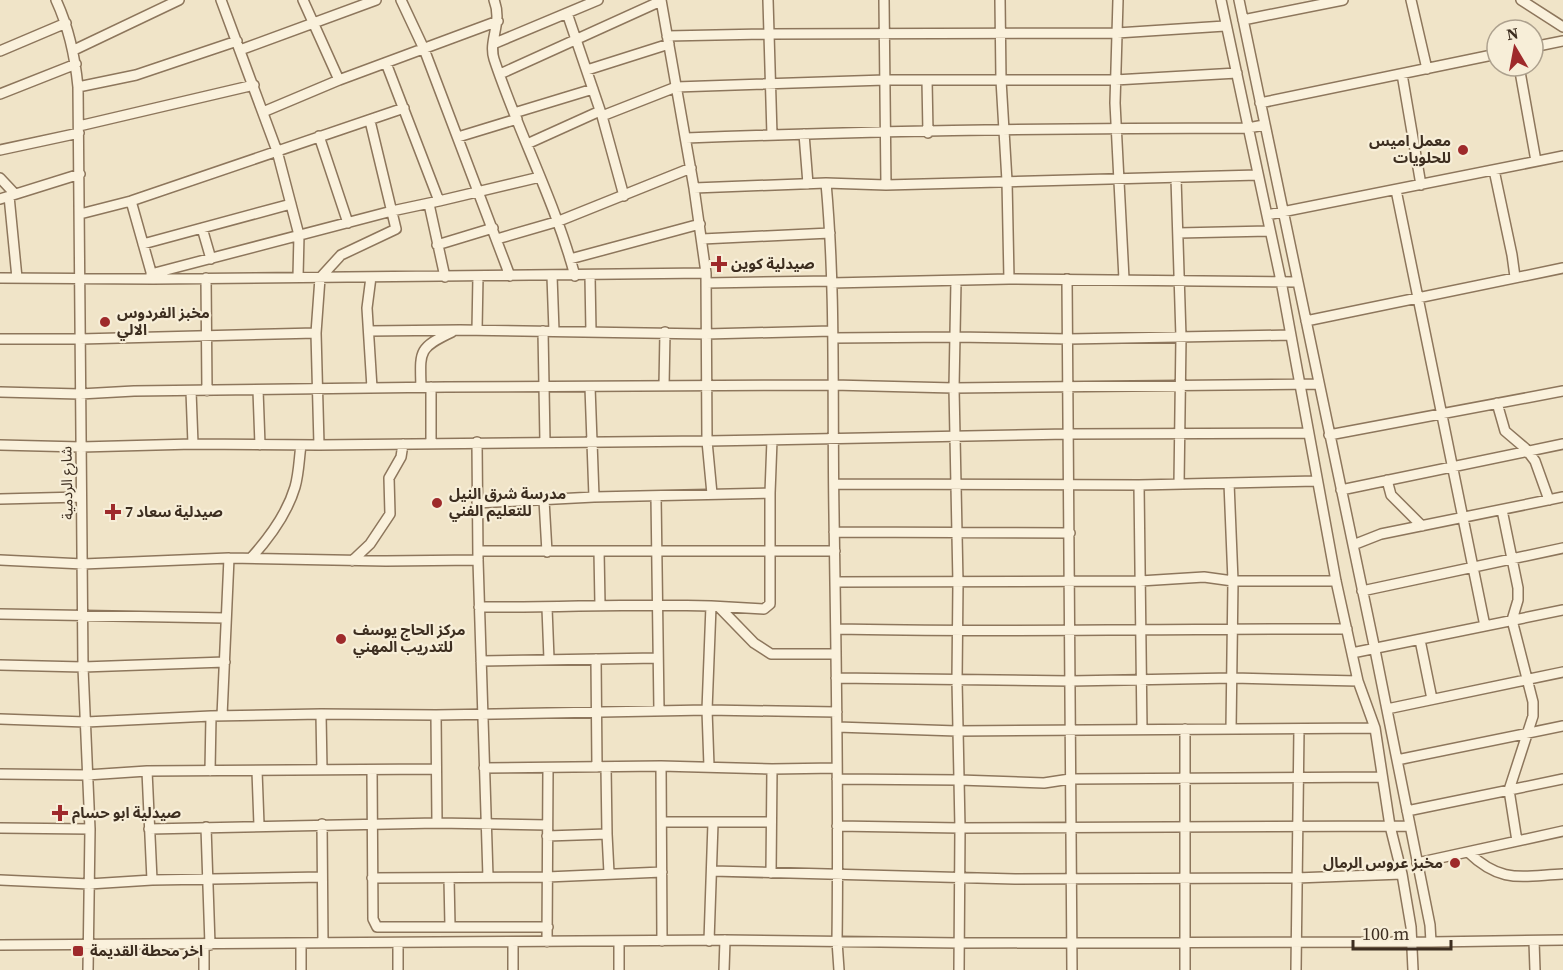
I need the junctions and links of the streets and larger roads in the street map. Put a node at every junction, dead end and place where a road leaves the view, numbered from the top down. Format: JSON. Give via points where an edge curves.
{"nodes":[{"id":1,"x":179,"y":0,"type":"edge"},
{"id":2,"x":221,"y":0,"type":"edge"},
{"id":3,"x":303,"y":0,"type":"edge"},
{"id":4,"x":376,"y":0,"type":"edge"},
{"id":5,"x":401,"y":0,"type":"edge"},
{"id":6,"x":494,"y":0,"type":"edge"},
{"id":7,"x":598,"y":0,"type":"edge"},
{"id":8,"x":768,"y":0,"type":"edge"},
{"id":9,"x":884,"y":0,"type":"edge"},
{"id":10,"x":1000,"y":0,"type":"edge"},
{"id":11,"x":1118,"y":0,"type":"edge"},
{"id":12,"x":1221,"y":0,"type":"edge"},
{"id":13,"x":1239,"y":0,"type":"edge"},
{"id":14,"x":1343,"y":0,"type":"edge"},
{"id":15,"x":1411,"y":0,"type":"edge"},
{"id":16,"x":1521,"y":0,"type":"edge"},
{"id":17,"x":58,"y":1,"type":"edge"},
{"id":18,"x":661,"y":1,"type":"edge"},
{"id":19,"x":567,"y":13,"type":"junction"},
{"id":20,"x":1243,"y":20,"type":"junction"},
{"id":21,"x":498,"y":21,"type":"junction"},
{"id":22,"x":66,"y":23,"type":"junction"},
{"id":23,"x":314,"y":24,"type":"junction"},
{"id":24,"x":1225,"y":26,"type":"junction"},
{"id":25,"x":1563,"y":27,"type":"edge"},
{"id":26,"x":1000,"y":33,"type":"junction"},
{"id":27,"x":1117,"y":33,"type":"junction"},
{"id":28,"x":769,"y":34,"type":"junction"},
{"id":29,"x":884,"y":34,"type":"junction"},
{"id":30,"x":577,"y":40,"type":"junction"},
{"id":31,"x":668,"y":40,"type":"junction"},
{"id":32,"x":1563,"y":41,"type":"edge"},
{"id":33,"x":493,"y":44,"type":"junction"},
{"id":34,"x":1545,"y":45,"type":"edge"},
{"id":35,"x":239,"y":46,"type":"junction"},
{"id":36,"x":424,"y":49,"type":"junction"},
{"id":37,"x":74,"y":50,"type":"junction"},
{"id":38,"x":0,"y":51,"type":"edge"},
{"id":39,"x":1485,"y":57,"type":"edge"},
{"id":40,"x":386,"y":63,"type":"junction"},
{"id":41,"x":76,"y":64,"type":"junction"},
{"id":42,"x":1427,"y":69,"type":"junction"},
{"id":43,"x":587,"y":70,"type":"junction"},
{"id":44,"x":1237,"y":73,"type":"junction"},
{"id":45,"x":1402,"y":74,"type":"junction"},
{"id":46,"x":500,"y":75,"type":"junction"},
{"id":47,"x":1521,"y":78,"type":"edge"},
{"id":48,"x":339,"y":80,"type":"junction"},
{"id":49,"x":885,"y":80,"type":"junction"},
{"id":50,"x":927,"y":80,"type":"junction"},
{"id":51,"x":1115,"y":80,"type":"junction"},
{"id":52,"x":1001,"y":81,"type":"junction"},
{"id":53,"x":771,"y":84,"type":"junction"},
{"id":54,"x":254,"y":85,"type":"junction"},
{"id":55,"x":78,"y":87,"type":"junction"},
{"id":56,"x":676,"y":87,"type":"junction"},
{"id":57,"x":593,"y":89,"type":"junction"},
{"id":58,"x":0,"y":94,"type":"edge"},
{"id":59,"x":1260,"y":104,"type":"junction"},
{"id":60,"x":404,"y":108,"type":"junction"},
{"id":61,"x":263,"y":112,"type":"junction"},
{"id":62,"x":601,"y":113,"type":"junction"},
{"id":63,"x":516,"y":116,"type":"junction"},
{"id":64,"x":370,"y":121,"type":"junction"},
{"id":65,"x":1264,"y":125,"type":"junction"},
{"id":66,"x":1117,"y":128,"type":"junction"},
{"id":67,"x":1248,"y":128,"type":"junction"},
{"id":68,"x":79,"y":130,"type":"junction"},
{"id":69,"x":1003,"y":131,"type":"junction"},
{"id":70,"x":886,"y":133,"type":"junction"},
{"id":71,"x":928,"y":133,"type":"junction"},
{"id":72,"x":804,"y":134,"type":"junction"},
{"id":73,"x":772,"y":135,"type":"junction"},
{"id":74,"x":319,"y":136,"type":"junction"},
{"id":75,"x":458,"y":137,"type":"junction"},
{"id":76,"x":686,"y":138,"type":"junction"},
{"id":77,"x":527,"y":144,"type":"junction"},
{"id":78,"x":0,"y":150,"type":"edge"},
{"id":79,"x":277,"y":152,"type":"junction"},
{"id":80,"x":1559,"y":157,"type":"edge"},
{"id":81,"x":1536,"y":161,"type":"junction"},
{"id":82,"x":1563,"y":165,"type":"edge"},
{"id":83,"x":691,"y":168,"type":"junction"},
{"id":84,"x":1494,"y":170,"type":"junction"},
{"id":85,"x":80,"y":174,"type":"junction"},
{"id":86,"x":1258,"y":176,"type":"junction"},
{"id":87,"x":540,"y":177,"type":"junction"},
{"id":88,"x":0,"y":178,"type":"edge"},
{"id":89,"x":1176,"y":178,"type":"junction"},
{"id":90,"x":1118,"y":179,"type":"junction"},
{"id":91,"x":1007,"y":181,"type":"junction"},
{"id":92,"x":826,"y":183,"type":"junction"},
{"id":93,"x":808,"y":184,"type":"junction"},
{"id":94,"x":886,"y":185,"type":"junction"},
{"id":95,"x":1421,"y":185,"type":"junction"},
{"id":96,"x":694,"y":188,"type":"junction"},
{"id":97,"x":1396,"y":190,"type":"junction"},
{"id":98,"x":478,"y":192,"type":"junction"},
{"id":99,"x":8,"y":196,"type":"edge"},
{"id":100,"x":624,"y":196,"type":"junction"},
{"id":101,"x":130,"y":201,"type":"junction"},
{"id":102,"x":440,"y":201,"type":"junction"},
{"id":103,"x":291,"y":204,"type":"junction"},
{"id":104,"x":429,"y":204,"type":"junction"},
{"id":105,"x":392,"y":211,"type":"junction"},
{"id":106,"x":1282,"y":212,"type":"junction"},
{"id":107,"x":80,"y":214,"type":"junction"},
{"id":108,"x":1267,"y":215,"type":"junction"},
{"id":109,"x":559,"y":222,"type":"junction"},
{"id":110,"x":348,"y":223,"type":"junction"},
{"id":111,"x":700,"y":224,"type":"junction"},
{"id":112,"x":202,"y":228,"type":"junction"},
{"id":113,"x":493,"y":228,"type":"junction"},
{"id":114,"x":1269,"y":231,"type":"junction"},
{"id":115,"x":830,"y":233,"type":"junction"},
{"id":116,"x":1178,"y":233,"type":"junction"},
{"id":117,"x":298,"y":235,"type":"junction"},
{"id":118,"x":702,"y":239,"type":"junction"},
{"id":119,"x":497,"y":240,"type":"junction"},
{"id":120,"x":143,"y":244,"type":"junction"},
{"id":121,"x":437,"y":245,"type":"junction"},
{"id":122,"x":211,"y":259,"type":"junction"},
{"id":123,"x":570,"y":259,"type":"junction"},
{"id":124,"x":1563,"y":268,"type":"edge"},
{"id":125,"x":478,"y":276,"type":"junction"},
{"id":126,"x":510,"y":276,"type":"junction"},
{"id":127,"x":552,"y":276,"type":"junction"},
{"id":128,"x":575,"y":276,"type":"junction"},
{"id":129,"x":590,"y":276,"type":"junction"},
{"id":130,"x":152,"y":277,"type":"junction"},
{"id":131,"x":298,"y":277,"type":"junction"},
{"id":132,"x":370,"y":277,"type":"junction"},
{"id":133,"x":445,"y":277,"type":"junction"},
{"id":134,"x":0,"y":278,"type":"edge"},
{"id":135,"x":17,"y":278,"type":"junction"},
{"id":136,"x":206,"y":278,"type":"junction"},
{"id":137,"x":320,"y":278,"type":"junction"},
{"id":138,"x":706,"y":278,"type":"junction"},
{"id":139,"x":1515,"y":278,"type":"junction"},
{"id":140,"x":80,"y":279,"type":"junction"},
{"id":141,"x":1009,"y":279,"type":"junction"},
{"id":142,"x":1067,"y":279,"type":"junction"},
{"id":143,"x":1124,"y":279,"type":"junction"},
{"id":144,"x":956,"y":281,"type":"junction"},
{"id":145,"x":1179,"y":281,"type":"junction"},
{"id":146,"x":1281,"y":281,"type":"junction"},
{"id":147,"x":831,"y":282,"type":"junction"},
{"id":148,"x":1298,"y":282,"type":"junction"},
{"id":149,"x":1418,"y":297,"type":"junction"},
{"id":150,"x":1306,"y":321,"type":"junction"},
{"id":151,"x":456,"y":330,"type":"junction"},
{"id":152,"x":477,"y":330,"type":"junction"},
{"id":153,"x":369,"y":331,"type":"junction"},
{"id":154,"x":543,"y":331,"type":"junction"},
{"id":155,"x":554,"y":332,"type":"junction"},
{"id":156,"x":591,"y":332,"type":"junction"},
{"id":157,"x":665,"y":332,"type":"junction"},
{"id":158,"x":316,"y":333,"type":"junction"},
{"id":159,"x":706,"y":334,"type":"junction"},
{"id":160,"x":832,"y":334,"type":"junction"},
{"id":161,"x":207,"y":335,"type":"junction"},
{"id":162,"x":1291,"y":335,"type":"junction"},
{"id":163,"x":954,"y":337,"type":"junction"},
{"id":164,"x":1181,"y":337,"type":"junction"},
{"id":165,"x":0,"y":339,"type":"edge"},
{"id":166,"x":80,"y":339,"type":"junction"},
{"id":167,"x":1068,"y":339,"type":"junction"},
{"id":168,"x":1299,"y":384,"type":"junction"},
{"id":169,"x":1318,"y":384,"type":"junction"},
{"id":170,"x":707,"y":385,"type":"junction"},
{"id":171,"x":833,"y":385,"type":"junction"},
{"id":172,"x":664,"y":386,"type":"junction"},
{"id":173,"x":1180,"y":386,"type":"junction"},
{"id":174,"x":421,"y":387,"type":"junction"},
{"id":175,"x":431,"y":387,"type":"junction"},
{"id":176,"x":543,"y":387,"type":"junction"},
{"id":177,"x":590,"y":387,"type":"junction"},
{"id":178,"x":1068,"y":387,"type":"junction"},
{"id":179,"x":319,"y":388,"type":"junction"},
{"id":180,"x":372,"y":388,"type":"junction"},
{"id":181,"x":954,"y":388,"type":"junction"},
{"id":182,"x":258,"y":390,"type":"junction"},
{"id":183,"x":207,"y":391,"type":"junction"},
{"id":184,"x":1563,"y":391,"type":"edge"},
{"id":185,"x":0,"y":392,"type":"edge"},
{"id":186,"x":192,"y":392,"type":"junction"},
{"id":187,"x":80,"y":394,"type":"junction"},
{"id":188,"x":1497,"y":403,"type":"junction"},
{"id":189,"x":1442,"y":414,"type":"junction"},
{"id":190,"x":1068,"y":434,"type":"junction"},
{"id":191,"x":1179,"y":434,"type":"junction"},
{"id":192,"x":1308,"y":434,"type":"junction"},
{"id":193,"x":1329,"y":435,"type":"junction"},
{"id":194,"x":955,"y":436,"type":"junction"},
{"id":195,"x":834,"y":438,"type":"junction"},
{"id":196,"x":772,"y":440,"type":"junction"},
{"id":197,"x":707,"y":441,"type":"junction"},
{"id":198,"x":477,"y":442,"type":"junction"},
{"id":199,"x":545,"y":442,"type":"junction"},
{"id":200,"x":592,"y":442,"type":"junction"},
{"id":201,"x":431,"y":443,"type":"junction"},
{"id":202,"x":193,"y":444,"type":"junction"},
{"id":203,"x":403,"y":444,"type":"junction"},
{"id":204,"x":1563,"y":444,"type":"edge"},
{"id":205,"x":260,"y":445,"type":"junction"},
{"id":206,"x":301,"y":445,"type":"junction"},
{"id":207,"x":319,"y":445,"type":"junction"},
{"id":208,"x":0,"y":446,"type":"edge"},
{"id":209,"x":81,"y":447,"type":"junction"},
{"id":210,"x":1528,"y":452,"type":"junction"},
{"id":211,"x":1453,"y":467,"type":"junction"},
{"id":212,"x":1387,"y":480,"type":"junction"},
{"id":213,"x":1317,"y":481,"type":"junction"},
{"id":214,"x":1229,"y":483,"type":"junction"},
{"id":215,"x":834,"y":484,"type":"junction"},
{"id":216,"x":1070,"y":484,"type":"junction"},
{"id":217,"x":1179,"y":484,"type":"junction"},
{"id":218,"x":955,"y":485,"type":"junction"},
{"id":219,"x":1139,"y":485,"type":"junction"},
{"id":220,"x":1341,"y":490,"type":"junction"},
{"id":221,"x":770,"y":493,"type":"junction"},
{"id":222,"x":712,"y":494,"type":"junction"},
{"id":223,"x":656,"y":496,"type":"junction"},
{"id":224,"x":81,"y":497,"type":"junction"},
{"id":225,"x":594,"y":497,"type":"junction"},
{"id":226,"x":1563,"y":497,"type":"edge"},
{"id":227,"x":0,"y":499,"type":"edge"},
{"id":228,"x":544,"y":500,"type":"junction"},
{"id":229,"x":1549,"y":500,"type":"junction"},
{"id":230,"x":477,"y":502,"type":"junction"},
{"id":231,"x":1502,"y":510,"type":"junction"},
{"id":232,"x":1463,"y":517,"type":"junction"},
{"id":233,"x":1422,"y":526,"type":"junction"},
{"id":234,"x":834,"y":532,"type":"junction"},
{"id":235,"x":956,"y":533,"type":"junction"},
{"id":236,"x":1070,"y":533,"type":"junction"},
{"id":237,"x":1353,"y":545,"type":"junction"},
{"id":238,"x":1563,"y":548,"type":"edge"},
{"id":239,"x":770,"y":550,"type":"junction"},
{"id":240,"x":598,"y":551,"type":"junction"},
{"id":241,"x":835,"y":551,"type":"junction"},
{"id":242,"x":547,"y":552,"type":"junction"},
{"id":243,"x":657,"y":552,"type":"junction"},
{"id":244,"x":478,"y":556,"type":"junction"},
{"id":245,"x":229,"y":558,"type":"junction"},
{"id":246,"x":251,"y":558,"type":"junction"},
{"id":247,"x":1514,"y":559,"type":"junction"},
{"id":248,"x":0,"y":560,"type":"edge"},
{"id":249,"x":352,"y":561,"type":"junction"},
{"id":250,"x":83,"y":564,"type":"junction"},
{"id":251,"x":1474,"y":567,"type":"junction"},
{"id":252,"x":1069,"y":581,"type":"junction"},
{"id":253,"x":1140,"y":581,"type":"junction"},
{"id":254,"x":1233,"y":581,"type":"junction"},
{"id":255,"x":1336,"y":581,"type":"junction"},
{"id":256,"x":835,"y":582,"type":"junction"},
{"id":257,"x":958,"y":583,"type":"junction"},
{"id":258,"x":1362,"y":591,"type":"junction"},
{"id":259,"x":658,"y":604,"type":"junction"},
{"id":260,"x":600,"y":605,"type":"junction"},
{"id":261,"x":479,"y":607,"type":"junction"},
{"id":262,"x":715,"y":607,"type":"junction"},
{"id":263,"x":547,"y":608,"type":"junction"},
{"id":264,"x":1563,"y":610,"type":"edge"},
{"id":265,"x":0,"y":614,"type":"edge"},
{"id":266,"x":83,"y":616,"type":"junction"},
{"id":267,"x":225,"y":618,"type":"junction"},
{"id":268,"x":1512,"y":620,"type":"junction"},
{"id":269,"x":1485,"y":626,"type":"junction"},
{"id":270,"x":1233,"y":628,"type":"junction"},
{"id":271,"x":836,"y":629,"type":"junction"},
{"id":272,"x":1141,"y":629,"type":"junction"},
{"id":273,"x":1347,"y":629,"type":"junction"},
{"id":274,"x":1070,"y":631,"type":"junction"},
{"id":275,"x":958,"y":632,"type":"junction"},
{"id":276,"x":1420,"y":640,"type":"junction"},
{"id":277,"x":1375,"y":650,"type":"junction"},
{"id":278,"x":1352,"y":653,"type":"junction"},
{"id":279,"x":836,"y":654,"type":"junction"},
{"id":280,"x":658,"y":658,"type":"junction"},
{"id":281,"x":549,"y":659,"type":"junction"},
{"id":282,"x":596,"y":660,"type":"junction"},
{"id":283,"x":481,"y":661,"type":"junction"},
{"id":284,"x":225,"y":663,"type":"junction"},
{"id":285,"x":0,"y":665,"type":"edge"},
{"id":286,"x":83,"y":667,"type":"junction"},
{"id":287,"x":1563,"y":672,"type":"edge"},
{"id":288,"x":836,"y":678,"type":"junction"},
{"id":289,"x":1233,"y":678,"type":"junction"},
{"id":290,"x":1528,"y":679,"type":"junction"},
{"id":291,"x":957,"y":680,"type":"junction"},
{"id":292,"x":1141,"y":680,"type":"junction"},
{"id":293,"x":1070,"y":681,"type":"junction"},
{"id":294,"x":1358,"y":681,"type":"junction"},
{"id":295,"x":1432,"y":699,"type":"junction"},
{"id":296,"x":1387,"y":709,"type":"junction"},
{"id":297,"x":659,"y":710,"type":"junction"},
{"id":298,"x":707,"y":710,"type":"junction"},
{"id":299,"x":837,"y":712,"type":"junction"},
{"id":300,"x":597,"y":713,"type":"junction"},
{"id":301,"x":321,"y":714,"type":"junction"},
{"id":302,"x":436,"y":715,"type":"junction"},
{"id":303,"x":483,"y":715,"type":"junction"},
{"id":304,"x":211,"y":716,"type":"junction"},
{"id":305,"x":222,"y":716,"type":"junction"},
{"id":306,"x":0,"y":719,"type":"edge"},
{"id":307,"x":86,"y":722,"type":"junction"},
{"id":308,"x":1563,"y":726,"type":"edge"},
{"id":309,"x":837,"y":727,"type":"junction"},
{"id":310,"x":1375,"y":728,"type":"junction"},
{"id":311,"x":1142,"y":729,"type":"junction"},
{"id":312,"x":1185,"y":729,"type":"junction"},
{"id":313,"x":1231,"y":729,"type":"junction"},
{"id":314,"x":1299,"y":729,"type":"junction"},
{"id":315,"x":1070,"y":730,"type":"junction"},
{"id":316,"x":957,"y":731,"type":"junction"},
{"id":317,"x":1527,"y":734,"type":"junction"},
{"id":318,"x":1397,"y":760,"type":"junction"},
{"id":319,"x":661,"y":766,"type":"junction"},
{"id":320,"x":709,"y":766,"type":"junction"},
{"id":321,"x":602,"y":767,"type":"junction"},
{"id":322,"x":484,"y":768,"type":"junction"},
{"id":323,"x":837,"y":768,"type":"junction"},
{"id":324,"x":436,"y":769,"type":"junction"},
{"id":325,"x":548,"y":769,"type":"junction"},
{"id":326,"x":772,"y":769,"type":"junction"},
{"id":327,"x":322,"y":770,"type":"junction"},
{"id":328,"x":372,"y":770,"type":"junction"},
{"id":329,"x":147,"y":771,"type":"junction"},
{"id":330,"x":210,"y":771,"type":"junction"},
{"id":331,"x":257,"y":771,"type":"junction"},
{"id":332,"x":0,"y":774,"type":"edge"},
{"id":333,"x":87,"y":775,"type":"junction"},
{"id":334,"x":1382,"y":777,"type":"junction"},
{"id":335,"x":837,"y":778,"type":"junction"},
{"id":336,"x":1070,"y":779,"type":"junction"},
{"id":337,"x":1185,"y":779,"type":"junction"},
{"id":338,"x":1298,"y":779,"type":"junction"},
{"id":339,"x":1563,"y":779,"type":"edge"},
{"id":340,"x":959,"y":780,"type":"junction"},
{"id":341,"x":1509,"y":790,"type":"junction"},
{"id":342,"x":1407,"y":811,"type":"junction"},
{"id":343,"x":662,"y":822,"type":"junction"},
{"id":344,"x":771,"y":822,"type":"junction"},
{"id":345,"x":436,"y":823,"type":"junction"},
{"id":346,"x":713,"y":823,"type":"junction"},
{"id":347,"x":322,"y":824,"type":"junction"},
{"id":348,"x":372,"y":824,"type":"junction"},
{"id":349,"x":485,"y":824,"type":"junction"},
{"id":350,"x":259,"y":825,"type":"junction"},
{"id":351,"x":547,"y":825,"type":"junction"},
{"id":352,"x":837,"y":826,"type":"junction"},
{"id":353,"x":1297,"y":826,"type":"junction"},
{"id":354,"x":1390,"y":826,"type":"junction"},
{"id":355,"x":1410,"y":826,"type":"junction"},
{"id":356,"x":206,"y":827,"type":"junction"},
{"id":357,"x":0,"y":828,"type":"edge"},
{"id":358,"x":90,"y":828,"type":"junction"},
{"id":359,"x":960,"y":828,"type":"junction"},
{"id":360,"x":1071,"y":828,"type":"junction"},
{"id":361,"x":1186,"y":828,"type":"junction"},
{"id":362,"x":149,"y":829,"type":"junction"},
{"id":363,"x":1563,"y":831,"type":"edge"},
{"id":364,"x":607,"y":834,"type":"junction"},
{"id":365,"x":547,"y":836,"type":"junction"},
{"id":366,"x":1517,"y":841,"type":"junction"},
{"id":367,"x":1468,"y":852,"type":"junction"},
{"id":368,"x":1417,"y":863,"type":"junction"},
{"id":369,"x":712,"y":871,"type":"junction"},
{"id":370,"x":662,"y":872,"type":"junction"},
{"id":371,"x":609,"y":873,"type":"junction"},
{"id":372,"x":771,"y":873,"type":"junction"},
{"id":373,"x":1402,"y":874,"type":"junction"},
{"id":374,"x":1563,"y":874,"type":"edge"},
{"id":375,"x":838,"y":875,"type":"junction"},
{"id":376,"x":322,"y":877,"type":"junction"},
{"id":377,"x":488,"y":877,"type":"junction"},
{"id":378,"x":547,"y":877,"type":"junction"},
{"id":379,"x":1073,"y":877,"type":"junction"},
{"id":380,"x":1186,"y":877,"type":"junction"},
{"id":381,"x":372,"y":878,"type":"junction"},
{"id":382,"x":449,"y":878,"type":"junction"},
{"id":383,"x":960,"y":878,"type":"junction"},
{"id":384,"x":1296,"y":878,"type":"junction"},
{"id":385,"x":209,"y":879,"type":"junction"},
{"id":386,"x":0,"y":880,"type":"edge"},
{"id":387,"x":152,"y":880,"type":"junction"},
{"id":388,"x":89,"y":884,"type":"junction"},
{"id":389,"x":450,"y":926,"type":"junction"},
{"id":390,"x":548,"y":927,"type":"junction"},
{"id":391,"x":725,"y":940,"type":"junction"},
{"id":392,"x":1563,"y":940,"type":"edge"},
{"id":393,"x":662,"y":941,"type":"junction"},
{"id":394,"x":709,"y":941,"type":"junction"},
{"id":395,"x":837,"y":941,"type":"junction"},
{"id":396,"x":1296,"y":941,"type":"junction"},
{"id":397,"x":1534,"y":941,"type":"junction"},
{"id":398,"x":513,"y":942,"type":"junction"},
{"id":399,"x":547,"y":942,"type":"junction"},
{"id":400,"x":619,"y":942,"type":"junction"},
{"id":401,"x":1073,"y":942,"type":"junction"},
{"id":402,"x":1185,"y":942,"type":"junction"},
{"id":403,"x":1431,"y":942,"type":"junction"},
{"id":404,"x":323,"y":943,"type":"junction"},
{"id":405,"x":398,"y":943,"type":"junction"},
{"id":406,"x":959,"y":943,"type":"junction"},
{"id":407,"x":1412,"y":943,"type":"junction"},
{"id":408,"x":301,"y":944,"type":"junction"},
{"id":409,"x":0,"y":945,"type":"edge"},
{"id":410,"x":88,"y":945,"type":"junction"},
{"id":411,"x":207,"y":945,"type":"junction"},
{"id":412,"x":88,"y":970,"type":"edge"},
{"id":413,"x":204,"y":970,"type":"edge"},
{"id":414,"x":301,"y":970,"type":"edge"},
{"id":415,"x":398,"y":970,"type":"edge"},
{"id":416,"x":513,"y":970,"type":"edge"},
{"id":417,"x":619,"y":970,"type":"edge"},
{"id":418,"x":724,"y":970,"type":"edge"},
{"id":419,"x":839,"y":970,"type":"edge"},
{"id":420,"x":959,"y":970,"type":"edge"},
{"id":421,"x":1072,"y":970,"type":"edge"},
{"id":422,"x":1185,"y":970,"type":"edge"},
{"id":423,"x":1296,"y":970,"type":"edge"},
{"id":424,"x":1413,"y":970,"type":"edge"},
{"id":425,"x":1535,"y":970,"type":"edge"}],
"edges":[{"from":1,"to":37,"type":"street"},
{"from":2,"to":35,"type":"street"},
{"from":3,"to":23,"type":"street"},
{"from":4,"to":23,"type":"street"},
{"from":5,"to":36,"type":"street"},
{"from":6,"to":21,"type":"street"},
{"from":7,"to":19,"type":"street"},
{"from":8,"to":28,"type":"street"},
{"from":9,"to":29,"type":"street"},
{"from":10,"to":26,"type":"street"},
{"from":11,"to":27,"type":"street"},
{"from":12,"to":24,"type":"street"},
{"from":13,"to":20,"type":"street"},
{"from":14,"to":20,"type":"street"},
{"from":15,"to":42,"type":"street"},
{"from":16,"to":25,"type":"street"},
{"from":17,"to":22,"type":"street","name":"شارع الردمية"},
{"from":18,"to":30,"type":"street"},
{"from":18,"to":31,"type":"street"},
{"from":19,"to":30,"type":"street"},
{"from":19,"to":33,"type":"street"},
{"from":20,"to":59,"type":"street"},
{"from":21,"to":33,"type":"street"},
{"from":21,"to":36,"type":"street"},
{"from":22,"to":37,"type":"street","name":"شارع الردمية"},
{"from":22,"to":38,"type":"street"},
{"from":23,"to":35,"type":"street"},
{"from":23,"to":48,"type":"street"},
{"from":24,"to":27,"type":"street"},
{"from":24,"to":44,"type":"street"},
{"from":26,"to":27,"type":"street"},
{"from":26,"to":29,"type":"street"},
{"from":26,"to":52,"type":"street"},
{"from":27,"to":51,"type":"street"},
{"from":28,"to":29,"type":"street"},
{"from":28,"to":31,"type":"street"},
{"from":28,"to":53,"type":"street"},
{"from":29,"to":49,"type":"street"},
{"from":30,"to":43,"type":"street"},
{"from":30,"to":46,"type":"street"},
{"from":31,"to":43,"type":"street"},
{"from":31,"to":56,"type":"street"},
{"from":32,"to":34,"type":"street"},
{"from":33,"to":46,"type":"street"},
{"from":35,"to":54,"type":"street"},
{"from":35,"to":55,"type":"street"},
{"from":36,"to":40,"type":"street"},
{"from":36,"to":75,"type":"street"},
{"from":37,"to":41,"type":"street","name":"شارع الردمية"},
{"from":39,"to":42,"type":"street"},
{"from":40,"to":48,"type":"street"},
{"from":40,"to":60,"type":"street"},
{"from":41,"to":55,"type":"street","name":"شارع الردمية"},
{"from":41,"to":58,"type":"street"},
{"from":42,"to":45,"type":"street"},
{"from":43,"to":57,"type":"street"},
{"from":44,"to":51,"type":"street"},
{"from":44,"to":67,"type":"street"},
{"from":45,"to":59,"type":"street"},
{"from":45,"to":95,"type":"street"},
{"from":46,"to":63,"type":"street"},
{"from":47,"to":81,"type":"street"},
{"from":48,"to":61,"type":"street"},
{"from":49,"to":50,"type":"street"},
{"from":49,"to":53,"type":"street"},
{"from":49,"to":70,"type":"street"},
{"from":50,"to":52,"type":"street"},
{"from":50,"to":71,"type":"street"},
{"from":51,"to":52,"type":"street"},
{"from":51,"to":66,"type":"street"},
{"from":52,"to":69,"type":"street"},
{"from":53,"to":56,"type":"street"},
{"from":53,"to":73,"type":"street"},
{"from":54,"to":61,"type":"street"},
{"from":54,"to":68,"type":"street"},
{"from":55,"to":68,"type":"street","name":"شارع الردمية"},
{"from":56,"to":62,"type":"street"},
{"from":56,"to":76,"type":"street"},
{"from":57,"to":62,"type":"street"},
{"from":57,"to":63,"type":"street"},
{"from":59,"to":65,"type":"street"},
{"from":60,"to":64,"type":"street"},
{"from":60,"to":102,"type":"street"},
{"from":61,"to":79,"type":"street"},
{"from":62,"to":77,"type":"street"},
{"from":62,"to":100,"type":"street"},
{"from":63,"to":75,"type":"street"},
{"from":63,"to":77,"type":"street"},
{"from":64,"to":74,"type":"street"},
{"from":64,"to":105,"type":"street"},
{"from":65,"to":67,"type":"street"},
{"from":65,"to":106,"type":"street"},
{"from":66,"to":67,"type":"street"},
{"from":66,"to":69,"type":"street"},
{"from":66,"to":90,"type":"street"},
{"from":67,"to":86,"type":"street"},
{"from":68,"to":78,"type":"street"},
{"from":68,"to":85,"type":"street","name":"شارع الردمية"},
{"from":69,"to":71,"type":"street"},
{"from":69,"to":91,"type":"street"},
{"from":70,"to":71,"type":"street"},
{"from":70,"to":72,"type":"street"},
{"from":70,"to":94,"type":"street"},
{"from":72,"to":73,"type":"street"},
{"from":72,"to":93,"type":"street"},
{"from":73,"to":76,"type":"street"},
{"from":74,"to":79,"type":"street"},
{"from":74,"to":110,"type":"street"},
{"from":75,"to":98,"type":"street"},
{"from":76,"to":83,"type":"street"},
{"from":77,"to":87,"type":"street"},
{"from":79,"to":101,"type":"street"},
{"from":79,"to":103,"type":"street"},
{"from":80,"to":81,"type":"street"},
{"from":80,"to":82,"type":"street"},
{"from":81,"to":84,"type":"street"},
{"from":83,"to":96,"type":"street"},
{"from":83,"to":100,"type":"street"},
{"from":84,"to":95,"type":"street"},
{"from":84,"to":139,"type":"street"},
{"from":85,"to":99,"type":"street"},
{"from":85,"to":107,"type":"street","name":"شارع الردمية"},
{"from":86,"to":89,"type":"street"},
{"from":86,"to":108,"type":"street"},
{"from":87,"to":98,"type":"street"},
{"from":87,"to":109,"type":"street"},
{"from":88,"to":99,"type":"street"},
{"from":89,"to":90,"type":"street"},
{"from":89,"to":116,"type":"street"},
{"from":90,"to":91,"type":"street"},
{"from":90,"to":143,"type":"street"},
{"from":91,"to":94,"type":"street"},
{"from":91,"to":141,"type":"street"},
{"from":92,"to":93,"type":"street"},
{"from":92,"to":94,"type":"street"},
{"from":92,"to":115,"type":"street"},
{"from":93,"to":96,"type":"street"},
{"from":95,"to":97,"type":"street"},
{"from":96,"to":111,"type":"street"},
{"from":97,"to":106,"type":"street"},
{"from":97,"to":149,"type":"street"},
{"from":98,"to":102,"type":"street"},
{"from":98,"to":113,"type":"street"},
{"from":99,"to":135,"type":"street"},
{"from":100,"to":109,"type":"street"},
{"from":101,"to":107,"type":"street"},
{"from":101,"to":120,"type":"street"},
{"from":102,"to":104,"type":"street"},
{"from":103,"to":112,"type":"street"},
{"from":103,"to":117,"type":"street"},
{"from":104,"to":105,"type":"street"},
{"from":104,"to":121,"type":"street"},
{"from":105,"to":110,"type":"street"},
{"from":105,"to":137,"type":"street","via":[[395,232],[341,255]]},
{"from":106,"to":108,"type":"street"},
{"from":106,"to":148,"type":"street"},
{"from":107,"to":140,"type":"street","name":"شارع الردمية"},
{"from":108,"to":114,"type":"street"},
{"from":109,"to":119,"type":"street"},
{"from":109,"to":123,"type":"street"},
{"from":110,"to":117,"type":"street"},
{"from":111,"to":118,"type":"street"},
{"from":111,"to":123,"type":"street"},
{"from":112,"to":120,"type":"street"},
{"from":112,"to":122,"type":"street"},
{"from":113,"to":119,"type":"street"},
{"from":113,"to":121,"type":"street"},
{"from":114,"to":116,"type":"street"},
{"from":114,"to":146,"type":"street"},
{"from":115,"to":118,"type":"street"},
{"from":115,"to":147,"type":"street"},
{"from":116,"to":145,"type":"street"},
{"from":117,"to":122,"type":"street"},
{"from":117,"to":131,"type":"street"},
{"from":118,"to":138,"type":"street"},
{"from":119,"to":126,"type":"street"},
{"from":120,"to":130,"type":"street"},
{"from":121,"to":133,"type":"street"},
{"from":122,"to":130,"type":"street"},
{"from":123,"to":128,"type":"street"},
{"from":124,"to":139,"type":"street"},
{"from":125,"to":126,"type":"street"},
{"from":125,"to":133,"type":"street"},
{"from":125,"to":152,"type":"street"},
{"from":126,"to":127,"type":"street"},
{"from":127,"to":128,"type":"street"},
{"from":127,"to":155,"type":"street"},
{"from":128,"to":129,"type":"street"},
{"from":129,"to":138,"type":"street"},
{"from":129,"to":156,"type":"street"},
{"from":130,"to":136,"type":"street"},
{"from":130,"to":140,"type":"street"},
{"from":131,"to":136,"type":"street"},
{"from":131,"to":137,"type":"street"},
{"from":132,"to":133,"type":"street"},
{"from":132,"to":137,"type":"street"},
{"from":132,"to":153,"type":"street"},
{"from":134,"to":135,"type":"street"},
{"from":135,"to":140,"type":"street"},
{"from":136,"to":161,"type":"street"},
{"from":137,"to":158,"type":"street"},
{"from":138,"to":147,"type":"street"},
{"from":138,"to":159,"type":"street"},
{"from":139,"to":149,"type":"street"},
{"from":140,"to":166,"type":"street","name":"شارع الردمية"},
{"from":141,"to":142,"type":"street"},
{"from":141,"to":144,"type":"street"},
{"from":142,"to":143,"type":"street"},
{"from":142,"to":167,"type":"street"},
{"from":143,"to":145,"type":"street"},
{"from":144,"to":147,"type":"street"},
{"from":144,"to":163,"type":"street"},
{"from":145,"to":146,"type":"street"},
{"from":145,"to":164,"type":"street"},
{"from":146,"to":148,"type":"street"},
{"from":146,"to":162,"type":"street"},
{"from":147,"to":160,"type":"street"},
{"from":148,"to":150,"type":"street"},
{"from":149,"to":150,"type":"street"},
{"from":149,"to":189,"type":"street"},
{"from":150,"to":169,"type":"street"},
{"from":151,"to":152,"type":"street"},
{"from":151,"to":153,"type":"street"},
{"from":151,"to":174,"type":"street","via":[[424,349]]},
{"from":152,"to":154,"type":"street"},
{"from":153,"to":180,"type":"street"},
{"from":154,"to":155,"type":"street"},
{"from":154,"to":176,"type":"street"},
{"from":155,"to":156,"type":"street"},
{"from":156,"to":157,"type":"street"},
{"from":157,"to":159,"type":"street"},
{"from":157,"to":172,"type":"street"},
{"from":158,"to":161,"type":"street"},
{"from":158,"to":179,"type":"street"},
{"from":159,"to":160,"type":"street"},
{"from":159,"to":170,"type":"street"},
{"from":160,"to":163,"type":"street"},
{"from":160,"to":171,"type":"street"},
{"from":161,"to":166,"type":"street"},
{"from":161,"to":183,"type":"street"},
{"from":162,"to":164,"type":"street"},
{"from":162,"to":168,"type":"street"},
{"from":163,"to":167,"type":"street"},
{"from":163,"to":181,"type":"street"},
{"from":164,"to":167,"type":"street"},
{"from":164,"to":173,"type":"street"},
{"from":165,"to":166,"type":"street"},
{"from":166,"to":187,"type":"street","name":"شارع الردمية"},
{"from":167,"to":178,"type":"street"},
{"from":168,"to":169,"type":"street"},
{"from":168,"to":173,"type":"street"},
{"from":168,"to":192,"type":"street"},
{"from":169,"to":193,"type":"street"},
{"from":170,"to":171,"type":"street"},
{"from":170,"to":172,"type":"street"},
{"from":170,"to":197,"type":"street"},
{"from":171,"to":181,"type":"street"},
{"from":171,"to":195,"type":"street"},
{"from":172,"to":177,"type":"street"},
{"from":173,"to":178,"type":"street"},
{"from":173,"to":191,"type":"street"},
{"from":174,"to":175,"type":"street"},
{"from":174,"to":180,"type":"street"},
{"from":175,"to":176,"type":"street"},
{"from":175,"to":201,"type":"street"},
{"from":176,"to":177,"type":"street"},
{"from":176,"to":199,"type":"street"},
{"from":177,"to":200,"type":"street"},
{"from":178,"to":181,"type":"street"},
{"from":178,"to":190,"type":"street"},
{"from":179,"to":180,"type":"street"},
{"from":179,"to":182,"type":"street"},
{"from":179,"to":207,"type":"street"},
{"from":181,"to":194,"type":"street"},
{"from":182,"to":183,"type":"street"},
{"from":182,"to":205,"type":"street"},
{"from":183,"to":186,"type":"street"},
{"from":184,"to":188,"type":"street"},
{"from":185,"to":187,"type":"street"},
{"from":186,"to":187,"type":"street"},
{"from":186,"to":202,"type":"street"},
{"from":187,"to":209,"type":"street","name":"شارع الردمية"},
{"from":188,"to":189,"type":"street"},
{"from":188,"to":210,"type":"street","via":[[1505,431]]},
{"from":189,"to":193,"type":"street"},
{"from":189,"to":211,"type":"street"},
{"from":190,"to":191,"type":"street"},
{"from":190,"to":194,"type":"street"},
{"from":190,"to":216,"type":"street"},
{"from":191,"to":192,"type":"street"},
{"from":191,"to":217,"type":"street"},
{"from":192,"to":213,"type":"street"},
{"from":193,"to":220,"type":"street"},
{"from":194,"to":195,"type":"street"},
{"from":194,"to":218,"type":"street"},
{"from":195,"to":196,"type":"street"},
{"from":195,"to":215,"type":"street"},
{"from":196,"to":197,"type":"street"},
{"from":196,"to":221,"type":"street"},
{"from":197,"to":200,"type":"street"},
{"from":197,"to":222,"type":"street"},
{"from":198,"to":199,"type":"street"},
{"from":198,"to":201,"type":"street"},
{"from":198,"to":230,"type":"street"},
{"from":199,"to":200,"type":"street"},
{"from":200,"to":225,"type":"street"},
{"from":201,"to":203,"type":"street"},
{"from":202,"to":205,"type":"street"},
{"from":202,"to":209,"type":"street"},
{"from":203,"to":207,"type":"street"},
{"from":203,"to":249,"type":"street","via":[[401,457],[389,478],[390,514],[374,541]]},
{"from":204,"to":210,"type":"street"},
{"from":205,"to":206,"type":"street"},
{"from":206,"to":207,"type":"street"},
{"from":206,"to":246,"type":"street","via":[[296,483],[287,507],[269,538]]},
{"from":208,"to":209,"type":"street"},
{"from":209,"to":224,"type":"street","name":"شارع الردمية"},
{"from":210,"to":211,"type":"street"},
{"from":210,"to":229,"type":"street"},
{"from":211,"to":212,"type":"street"},
{"from":211,"to":232,"type":"street"},
{"from":212,"to":220,"type":"street"},
{"from":212,"to":233,"type":"street","via":[[1391,495]]},
{"from":213,"to":214,"type":"street"},
{"from":213,"to":255,"type":"street"},
{"from":214,"to":217,"type":"street"},
{"from":214,"to":254,"type":"street"},
{"from":215,"to":218,"type":"street"},
{"from":215,"to":234,"type":"street"},
{"from":216,"to":218,"type":"street"},
{"from":216,"to":219,"type":"street"},
{"from":216,"to":236,"type":"street"},
{"from":217,"to":219,"type":"street"},
{"from":218,"to":235,"type":"street"},
{"from":219,"to":253,"type":"street"},
{"from":220,"to":237,"type":"street"},
{"from":221,"to":222,"type":"street"},
{"from":221,"to":239,"type":"street"},
{"from":222,"to":223,"type":"street"},
{"from":223,"to":225,"type":"street"},
{"from":223,"to":243,"type":"street"},
{"from":224,"to":227,"type":"street"},
{"from":224,"to":250,"type":"street","name":"شارع الردمية"},
{"from":225,"to":228,"type":"street"},
{"from":226,"to":229,"type":"street"},
{"from":228,"to":230,"type":"street"},
{"from":228,"to":242,"type":"street"},
{"from":229,"to":231,"type":"street"},
{"from":230,"to":244,"type":"street"},
{"from":231,"to":232,"type":"street"},
{"from":231,"to":247,"type":"street"},
{"from":232,"to":233,"type":"street"},
{"from":232,"to":251,"type":"street"},
{"from":233,"to":237,"type":"street","via":[[1381,534]]},
{"from":234,"to":235,"type":"street"},
{"from":234,"to":241,"type":"street"},
{"from":235,"to":236,"type":"street"},
{"from":235,"to":257,"type":"street"},
{"from":236,"to":252,"type":"street"},
{"from":237,"to":258,"type":"street"},
{"from":238,"to":247,"type":"street"},
{"from":239,"to":241,"type":"street"},
{"from":239,"to":243,"type":"street"},
{"from":239,"to":262,"type":"street","via":[[768,608]]},
{"from":240,"to":242,"type":"street"},
{"from":240,"to":243,"type":"street"},
{"from":240,"to":260,"type":"street"},
{"from":241,"to":256,"type":"street"},
{"from":242,"to":244,"type":"street"},
{"from":243,"to":259,"type":"street"},
{"from":244,"to":249,"type":"street"},
{"from":244,"to":261,"type":"street"},
{"from":245,"to":246,"type":"street"},
{"from":245,"to":250,"type":"street"},
{"from":245,"to":267,"type":"street"},
{"from":246,"to":249,"type":"street"},
{"from":247,"to":251,"type":"street"},
{"from":247,"to":268,"type":"street","via":[[1518,600]]},
{"from":248,"to":250,"type":"street"},
{"from":250,"to":266,"type":"street","name":"شارع الردمية"},
{"from":251,"to":258,"type":"street"},
{"from":251,"to":269,"type":"street"},
{"from":252,"to":253,"type":"street"},
{"from":252,"to":257,"type":"street"},
{"from":252,"to":274,"type":"street"},
{"from":253,"to":254,"type":"street"},
{"from":253,"to":272,"type":"street"},
{"from":254,"to":255,"type":"street"},
{"from":254,"to":270,"type":"street"},
{"from":255,"to":273,"type":"street"},
{"from":256,"to":257,"type":"street"},
{"from":256,"to":271,"type":"street"},
{"from":257,"to":275,"type":"street"},
{"from":258,"to":277,"type":"street"},
{"from":259,"to":260,"type":"street"},
{"from":259,"to":262,"type":"street"},
{"from":259,"to":280,"type":"street"},
{"from":260,"to":263,"type":"street"},
{"from":261,"to":263,"type":"street"},
{"from":261,"to":283,"type":"street"},
{"from":262,"to":279,"type":"street","via":[[771,654]]},
{"from":262,"to":298,"type":"street"},
{"from":263,"to":281,"type":"street"},
{"from":264,"to":268,"type":"street"},
{"from":265,"to":266,"type":"street"},
{"from":266,"to":267,"type":"street"},
{"from":266,"to":286,"type":"street","name":"شارع الردمية"},
{"from":267,"to":284,"type":"street"},
{"from":268,"to":269,"type":"street"},
{"from":268,"to":290,"type":"street"},
{"from":269,"to":276,"type":"street"},
{"from":270,"to":272,"type":"street"},
{"from":270,"to":273,"type":"street"},
{"from":270,"to":289,"type":"street"},
{"from":271,"to":275,"type":"street"},
{"from":271,"to":279,"type":"street"},
{"from":272,"to":274,"type":"street"},
{"from":272,"to":292,"type":"street"},
{"from":273,"to":278,"type":"street"},
{"from":274,"to":275,"type":"street"},
{"from":274,"to":293,"type":"street"},
{"from":275,"to":291,"type":"street"},
{"from":276,"to":277,"type":"street"},
{"from":276,"to":295,"type":"street"},
{"from":277,"to":278,"type":"street"},
{"from":277,"to":296,"type":"street"},
{"from":278,"to":294,"type":"street"},
{"from":279,"to":288,"type":"street"},
{"from":280,"to":282,"type":"street"},
{"from":280,"to":297,"type":"street"},
{"from":281,"to":282,"type":"street"},
{"from":281,"to":283,"type":"street"},
{"from":282,"to":300,"type":"street"},
{"from":283,"to":303,"type":"street"},
{"from":284,"to":286,"type":"street"},
{"from":284,"to":305,"type":"street"},
{"from":285,"to":286,"type":"street"},
{"from":286,"to":307,"type":"street","name":"شارع الردمية"},
{"from":287,"to":290,"type":"street"},
{"from":288,"to":291,"type":"street"},
{"from":288,"to":299,"type":"street"},
{"from":289,"to":292,"type":"street"},
{"from":289,"to":294,"type":"street"},
{"from":289,"to":313,"type":"street"},
{"from":290,"to":295,"type":"street"},
{"from":290,"to":317,"type":"street","via":[[1533,716]]},
{"from":291,"to":293,"type":"street"},
{"from":291,"to":316,"type":"street"},
{"from":292,"to":293,"type":"street"},
{"from":292,"to":311,"type":"street"},
{"from":293,"to":315,"type":"street"},
{"from":294,"to":310,"type":"street"},
{"from":295,"to":296,"type":"street"},
{"from":296,"to":318,"type":"street"},
{"from":297,"to":298,"type":"street"},
{"from":297,"to":300,"type":"street"},
{"from":298,"to":299,"type":"street"},
{"from":298,"to":320,"type":"street"},
{"from":299,"to":309,"type":"street"},
{"from":300,"to":303,"type":"street"},
{"from":300,"to":321,"type":"street"},
{"from":301,"to":302,"type":"street"},
{"from":301,"to":305,"type":"street"},
{"from":301,"to":327,"type":"street"},
{"from":302,"to":303,"type":"street"},
{"from":302,"to":324,"type":"street"},
{"from":303,"to":322,"type":"street"},
{"from":304,"to":305,"type":"street"},
{"from":304,"to":307,"type":"street"},
{"from":304,"to":330,"type":"street"},
{"from":306,"to":307,"type":"street"},
{"from":307,"to":333,"type":"street","name":"شارع الردمية"},
{"from":308,"to":317,"type":"street"},
{"from":309,"to":316,"type":"street"},
{"from":309,"to":323,"type":"street"},
{"from":310,"to":314,"type":"street"},
{"from":310,"to":334,"type":"street"},
{"from":311,"to":312,"type":"street"},
{"from":311,"to":315,"type":"street"},
{"from":312,"to":313,"type":"street"},
{"from":312,"to":337,"type":"street"},
{"from":313,"to":314,"type":"street"},
{"from":314,"to":338,"type":"street"},
{"from":315,"to":316,"type":"street"},
{"from":315,"to":336,"type":"street"},
{"from":316,"to":340,"type":"street"},
{"from":317,"to":318,"type":"street"},
{"from":317,"to":341,"type":"street"},
{"from":318,"to":342,"type":"street"},
{"from":319,"to":320,"type":"street"},
{"from":319,"to":321,"type":"street"},
{"from":319,"to":343,"type":"street"},
{"from":320,"to":326,"type":"street"},
{"from":321,"to":325,"type":"street"},
{"from":321,"to":364,"type":"street"},
{"from":322,"to":325,"type":"street"},
{"from":322,"to":349,"type":"street"},
{"from":323,"to":326,"type":"street"},
{"from":323,"to":335,"type":"street"},
{"from":324,"to":328,"type":"street"},
{"from":324,"to":345,"type":"street"},
{"from":325,"to":351,"type":"street"},
{"from":326,"to":344,"type":"street"},
{"from":327,"to":328,"type":"street"},
{"from":327,"to":331,"type":"street"},
{"from":328,"to":348,"type":"street"},
{"from":329,"to":330,"type":"street"},
{"from":329,"to":333,"type":"street"},
{"from":329,"to":362,"type":"street"},
{"from":330,"to":331,"type":"street"},
{"from":331,"to":350,"type":"street"},
{"from":332,"to":333,"type":"street"},
{"from":333,"to":358,"type":"street","name":"شارع الردمية"},
{"from":334,"to":338,"type":"street"},
{"from":334,"to":354,"type":"street"},
{"from":335,"to":340,"type":"street"},
{"from":335,"to":352,"type":"street"},
{"from":336,"to":337,"type":"street"},
{"from":336,"to":340,"type":"street","via":[[1044,783]]},
{"from":336,"to":360,"type":"street"},
{"from":337,"to":338,"type":"street"},
{"from":337,"to":361,"type":"street"},
{"from":338,"to":353,"type":"street"},
{"from":339,"to":341,"type":"street"},
{"from":340,"to":359,"type":"street"},
{"from":341,"to":342,"type":"street"},
{"from":341,"to":366,"type":"street"},
{"from":342,"to":355,"type":"street"},
{"from":343,"to":346,"type":"street"},
{"from":343,"to":370,"type":"street"},
{"from":344,"to":346,"type":"street"},
{"from":344,"to":372,"type":"street"},
{"from":345,"to":348,"type":"street"},
{"from":345,"to":349,"type":"street"},
{"from":346,"to":369,"type":"street"},
{"from":347,"to":348,"type":"street"},
{"from":347,"to":350,"type":"street"},
{"from":347,"to":376,"type":"street"},
{"from":348,"to":381,"type":"street"},
{"from":349,"to":351,"type":"street"},
{"from":349,"to":377,"type":"street"},
{"from":350,"to":356,"type":"street"},
{"from":351,"to":365,"type":"street"},
{"from":352,"to":359,"type":"street"},
{"from":352,"to":375,"type":"street"},
{"from":353,"to":354,"type":"street"},
{"from":353,"to":361,"type":"street"},
{"from":353,"to":384,"type":"street"},
{"from":354,"to":355,"type":"street"},
{"from":354,"to":373,"type":"street"},
{"from":355,"to":368,"type":"street"},
{"from":356,"to":362,"type":"street"},
{"from":356,"to":385,"type":"street"},
{"from":357,"to":358,"type":"street"},
{"from":358,"to":388,"type":"street","name":"شارع الردمية"},
{"from":359,"to":360,"type":"street"},
{"from":359,"to":383,"type":"street"},
{"from":360,"to":361,"type":"street"},
{"from":360,"to":379,"type":"street"},
{"from":361,"to":380,"type":"street"},
{"from":362,"to":387,"type":"street"},
{"from":363,"to":366,"type":"street"},
{"from":364,"to":365,"type":"street"},
{"from":364,"to":371,"type":"street"},
{"from":365,"to":378,"type":"street"},
{"from":366,"to":367,"type":"street"},
{"from":367,"to":368,"type":"street"},
{"from":367,"to":374,"type":"street","via":[[1500,874]]},
{"from":368,"to":403,"type":"street"},
{"from":369,"to":372,"type":"street"},
{"from":369,"to":394,"type":"street"},
{"from":370,"to":371,"type":"street"},
{"from":370,"to":393,"type":"street"},
{"from":371,"to":378,"type":"street"},
{"from":372,"to":375,"type":"street"},
{"from":373,"to":384,"type":"street"},
{"from":373,"to":407,"type":"street"},
{"from":375,"to":383,"type":"street"},
{"from":375,"to":395,"type":"street"},
{"from":376,"to":385,"type":"street"},
{"from":376,"to":404,"type":"street"},
{"from":377,"to":378,"type":"street"},
{"from":377,"to":382,"type":"street"},
{"from":378,"to":390,"type":"street"},
{"from":379,"to":380,"type":"street"},
{"from":379,"to":383,"type":"street"},
{"from":379,"to":401,"type":"street"},
{"from":380,"to":384,"type":"street"},
{"from":380,"to":402,"type":"street"},
{"from":381,"to":382,"type":"street"},
{"from":381,"to":389,"type":"street","via":[[373,919],[377,927]]},
{"from":382,"to":389,"type":"street"},
{"from":383,"to":406,"type":"street"},
{"from":384,"to":396,"type":"street"},
{"from":385,"to":387,"type":"street"},
{"from":385,"to":411,"type":"street"},
{"from":386,"to":388,"type":"street"},
{"from":387,"to":388,"type":"street"},
{"from":388,"to":410,"type":"street","name":"شارع الردمية"},
{"from":389,"to":390,"type":"street"},
{"from":390,"to":399,"type":"street"},
{"from":391,"to":394,"type":"street"},
{"from":391,"to":395,"type":"street"},
{"from":391,"to":418,"type":"street"},
{"from":392,"to":397,"type":"street"},
{"from":393,"to":394,"type":"street"},
{"from":393,"to":400,"type":"street"},
{"from":395,"to":406,"type":"street"},
{"from":395,"to":419,"type":"street"},
{"from":396,"to":402,"type":"street"},
{"from":396,"to":407,"type":"street"},
{"from":396,"to":423,"type":"street"},
{"from":397,"to":403,"type":"street"},
{"from":397,"to":425,"type":"street"},
{"from":398,"to":399,"type":"street"},
{"from":398,"to":405,"type":"street"},
{"from":398,"to":416,"type":"street"},
{"from":399,"to":400,"type":"street"},
{"from":400,"to":417,"type":"street"},
{"from":401,"to":402,"type":"street"},
{"from":401,"to":406,"type":"street"},
{"from":401,"to":421,"type":"street"},
{"from":402,"to":422,"type":"street"},
{"from":403,"to":407,"type":"street"},
{"from":404,"to":405,"type":"street"},
{"from":404,"to":408,"type":"street"},
{"from":405,"to":415,"type":"street"},
{"from":406,"to":420,"type":"street"},
{"from":407,"to":424,"type":"street"},
{"from":408,"to":411,"type":"street"},
{"from":408,"to":414,"type":"street"},
{"from":409,"to":410,"type":"street"},
{"from":410,"to":411,"type":"street"},
{"from":410,"to":412,"type":"street","name":"شارع الردمية"},
{"from":411,"to":413,"type":"street"}]}
